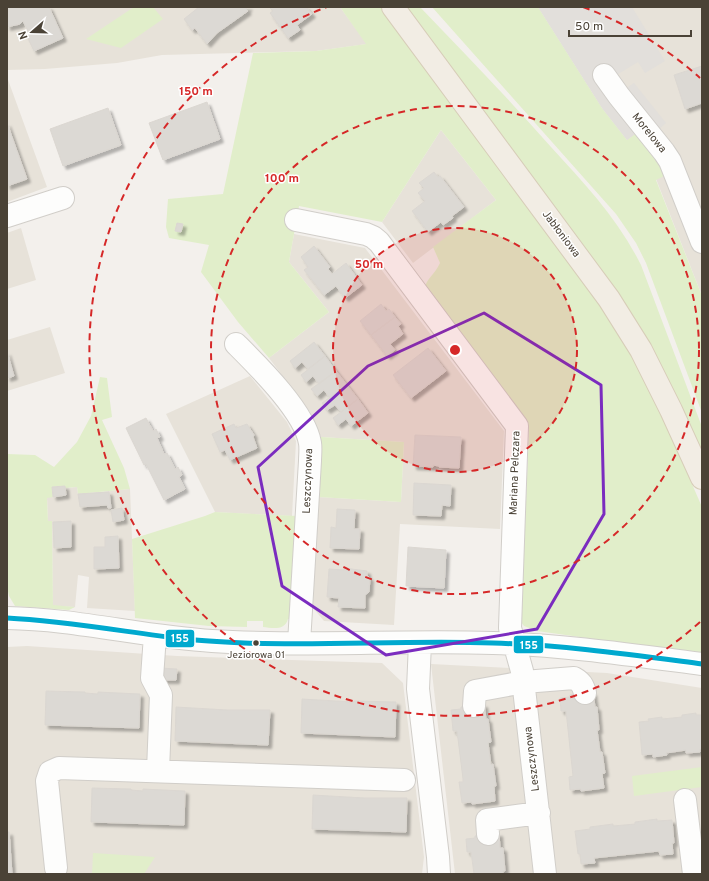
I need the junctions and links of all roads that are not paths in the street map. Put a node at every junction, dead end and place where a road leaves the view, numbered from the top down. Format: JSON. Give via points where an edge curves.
{"nodes":[{"id":1,"x":393,"y":7,"type":"edge"},
{"id":2,"x":604,"y":75,"type":"dead end"},
{"id":3,"x":63,"y":198,"type":"dead end"},
{"id":4,"x":7,"y":216,"type":"edge"},
{"id":5,"x":296,"y":220,"type":"dead end"},
{"id":6,"x":702,"y":242,"type":"edge"},
{"id":7,"x":236,"y":344,"type":"dead end"},
{"id":8,"x":702,"y":478,"type":"edge"},
{"id":9,"x":7,"y":618,"type":"edge"},
{"id":10,"x":155,"y":635,"type":"junction"},
{"id":11,"x":299,"y":643,"type":"junction"},
{"id":12,"x":420,"y":643,"type":"junction"},
{"id":13,"x":515,"y":644,"type":"junction"},
{"id":14,"x":702,"y":664,"type":"edge"},
{"id":15,"x":524,"y":682,"type":"junction"},
{"id":16,"x":585,"y":693,"type":"dead end"},
{"id":17,"x":474,"y":706,"type":"dead end"},
{"id":18,"x":158,"y":771,"type":"junction"},
{"id":19,"x":404,"y":780,"type":"dead end"},
{"id":20,"x":685,"y":800,"type":"dead end"},
{"id":21,"x":538,"y":813,"type":"junction"},
{"id":22,"x":488,"y":834,"type":"dead end"},
{"id":23,"x":56,"y":868,"type":"dead end"},
{"id":24,"x":439,"y":874,"type":"edge"},
{"id":25,"x":546,"y":874,"type":"edge"},
{"id":26,"x":694,"y":874,"type":"edge"}],
"edges":[{"from":1,"to":8,"type":"main road","name":"Jabłoniowa","via":[[609,299],[641,350]]},
{"from":2,"to":6,"type":"street","name":"Morelowa","via":[[670,161]]},
{"from":3,"to":4,"type":"street"},
{"from":5,"to":13,"type":"street","name":"Mariana Pelczara","via":[[374,237],[517,426],[510,599],[510,628]]},
{"from":7,"to":11,"type":"street","name":"Leszczynowa","via":[[294,409],[310,442]]},
{"from":9,"to":10,"type":"street","via":[[34,618]]},
{"from":10,"to":11,"type":"street","via":[[212,641]]},
{"from":10,"to":18,"type":"street","via":[[152,678],[161,695]]},
{"from":11,"to":12,"type":"street"},
{"from":12,"to":13,"type":"street"},
{"from":12,"to":24,"type":"street","via":[[418,689]]},
{"from":13,"to":14,"type":"street","via":[[562,647]]},
{"from":13,"to":15,"type":"street","name":"Leszczynowa"},
{"from":15,"to":16,"type":"street","via":[[574,678],[584,685]]},
{"from":15,"to":17,"type":"street","via":[[475,691]]},
{"from":15,"to":21,"type":"street","name":"Leszczynowa"},
{"from":18,"to":19,"type":"street"},
{"from":18,"to":23,"type":"street","via":[[59,768],[50,772],[47,781]]},
{"from":20,"to":26,"type":"street","via":[[680,827]]},
{"from":21,"to":22,"type":"street","via":[[487,820]]},
{"from":21,"to":25,"type":"street","name":"Leszczynowa"}]}
